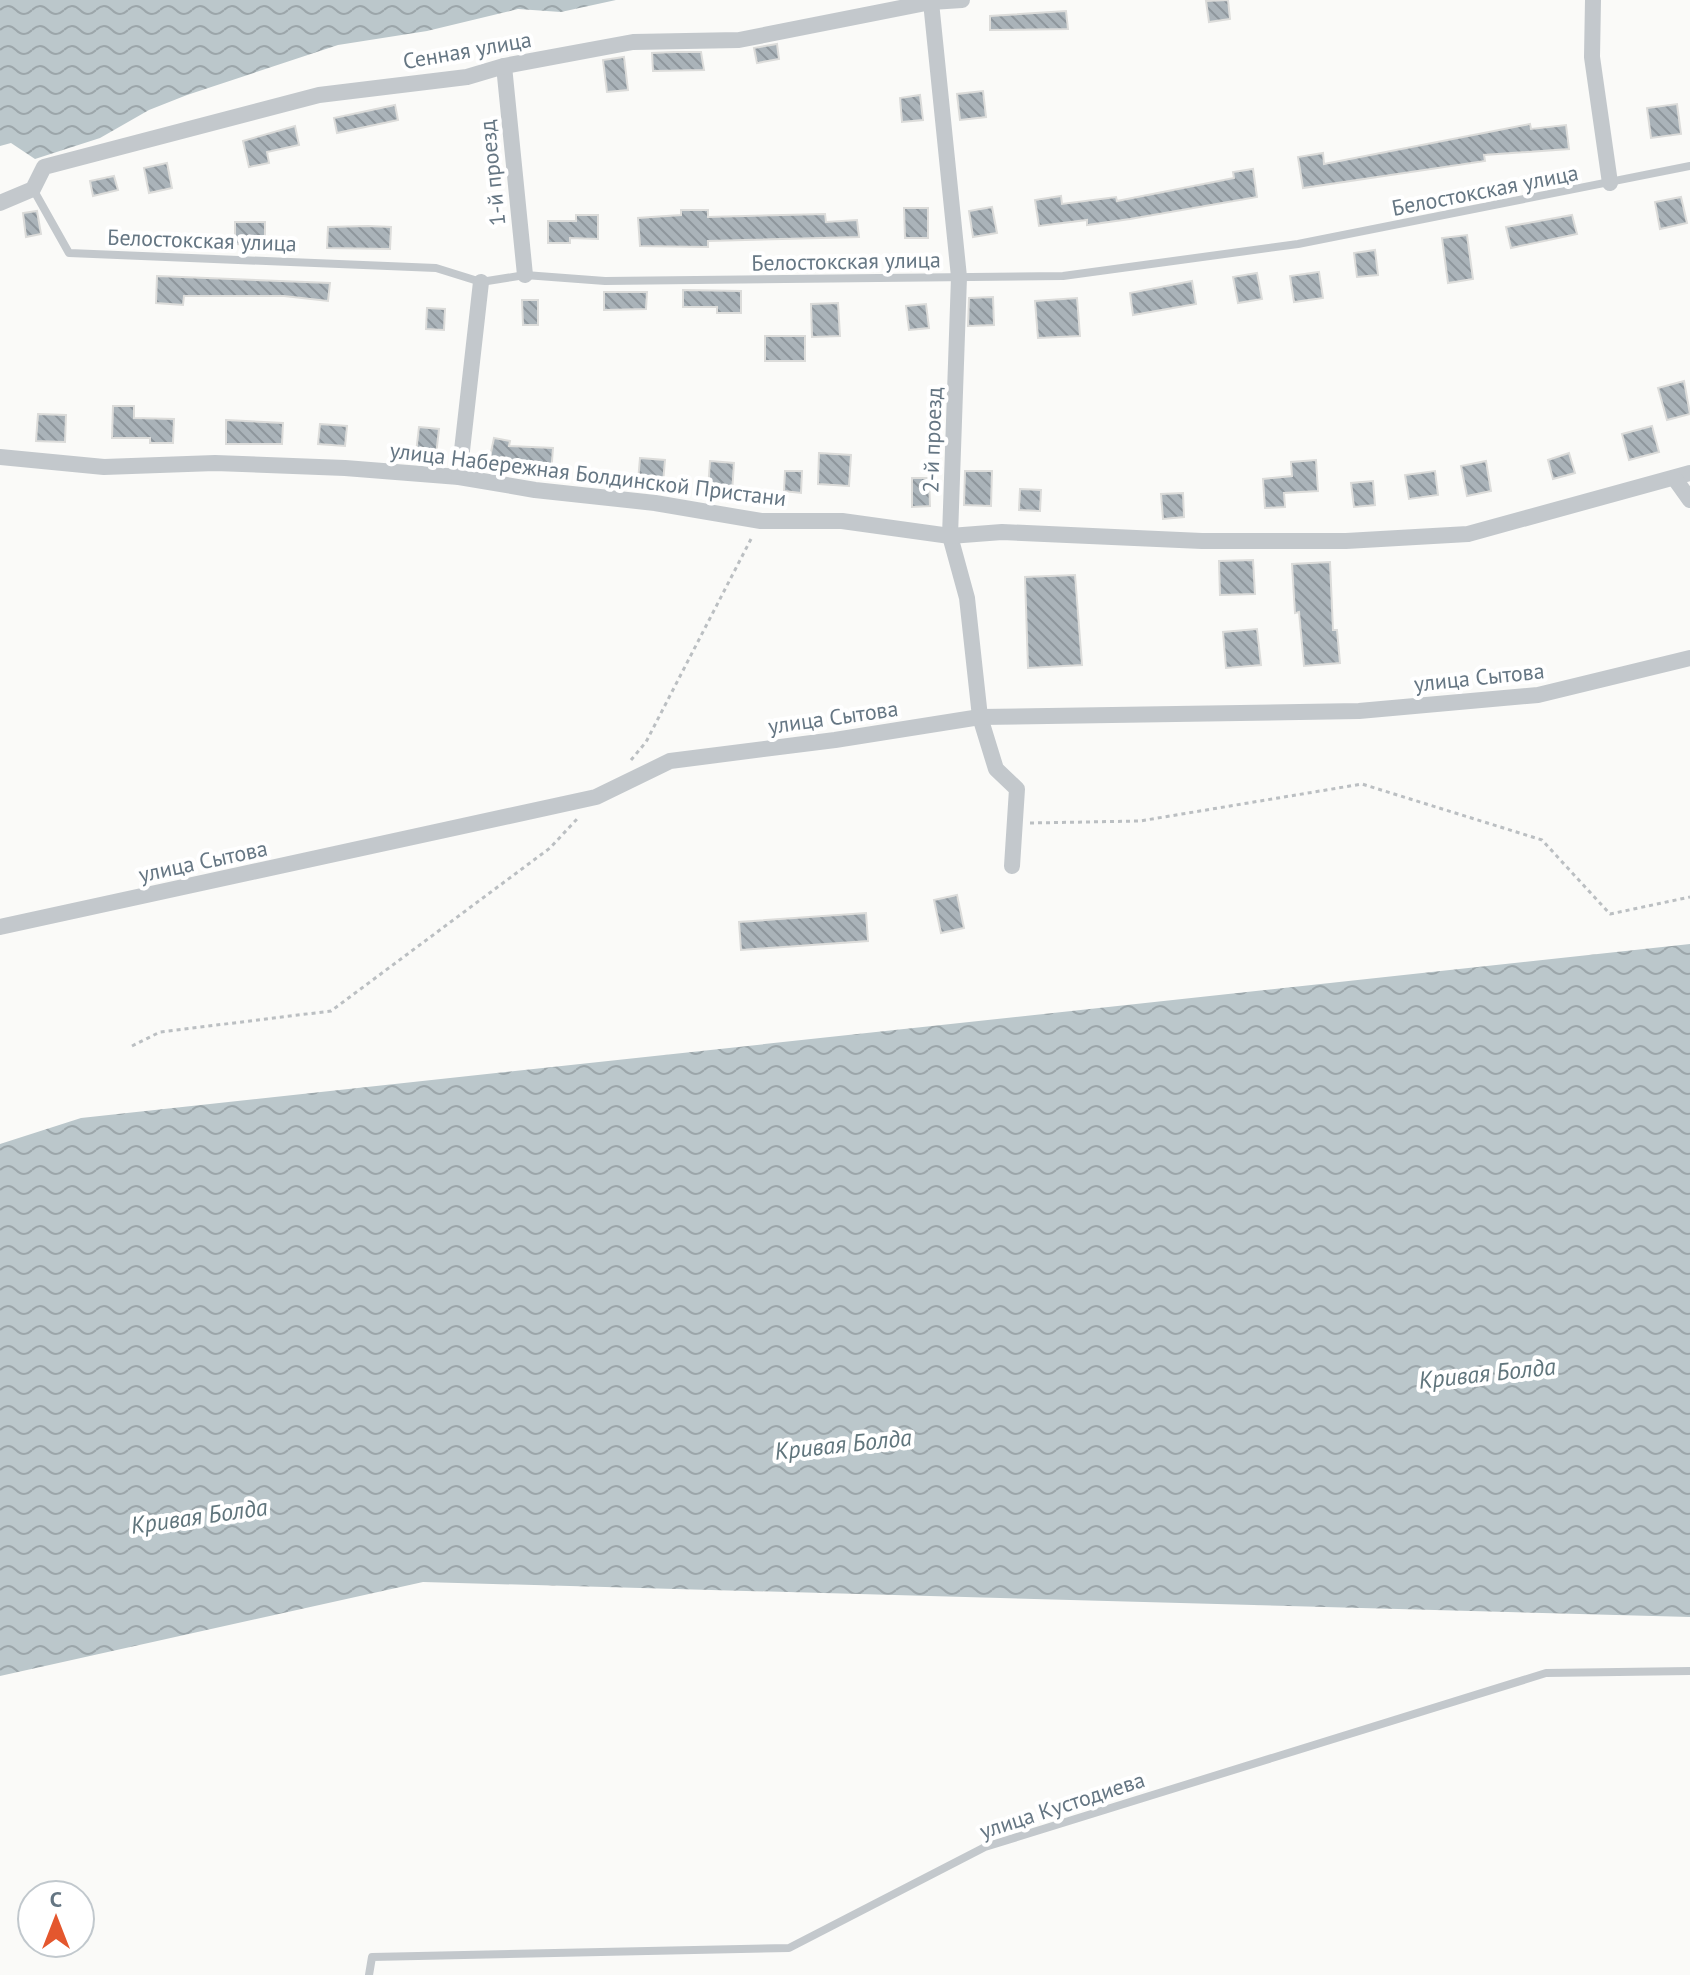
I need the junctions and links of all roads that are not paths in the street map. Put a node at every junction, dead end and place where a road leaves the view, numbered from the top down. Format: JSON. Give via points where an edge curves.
{"nodes":[{"id":1,"x":962,"y":0,"type":"edge"},
{"id":2,"x":1593,"y":0,"type":"edge"},
{"id":3,"x":931,"y":2,"type":"junction"},
{"id":4,"x":873,"y":7,"type":"edge"},
{"id":5,"x":504,"y":66,"type":"junction"},
{"id":6,"x":1690,"y":166,"type":"edge"},
{"id":7,"x":1610,"y":183,"type":"junction"},
{"id":8,"x":33,"y":189,"type":"junction"},
{"id":9,"x":0,"y":203,"type":"edge"},
{"id":10,"x":525,"y":275,"type":"junction"},
{"id":11,"x":959,"y":277,"type":"junction"},
{"id":12,"x":481,"y":282,"type":"junction"},
{"id":13,"x":0,"y":457,"type":"edge"},
{"id":14,"x":1682,"y":476,"type":"edge"},
{"id":15,"x":459,"y":477,"type":"junction"},
{"id":16,"x":1690,"y":500,"type":"edge"},
{"id":17,"x":950,"y":536,"type":"junction"},
{"id":18,"x":1690,"y":658,"type":"edge"},
{"id":19,"x":980,"y":717,"type":"junction"},
{"id":20,"x":1012,"y":866,"type":"dead end"},
{"id":21,"x":0,"y":927,"type":"edge"},
{"id":22,"x":1690,"y":1671,"type":"edge"},
{"id":23,"x":369,"y":1975,"type":"edge"}],
"edges":[{"from":1,"to":3,"type":"street","name":"Сенная улица"},
{"from":2,"to":7,"type":"street","via":[[1592,57]]},
{"from":3,"to":4,"type":"street","name":"Сенная улица"},
{"from":3,"to":11,"type":"street","name":"2-й проезд"},
{"from":4,"to":5,"type":"street","name":"Сенная улица","via":[[739,40],[633,42]]},
{"from":5,"to":8,"type":"street","name":"Сенная улица","via":[[467,77],[288,103],[44,167]]},
{"from":5,"to":10,"type":"street","name":"1-й проезд"},
{"from":6,"to":7,"type":"lane","name":"Белостокская улица"},
{"from":7,"to":11,"type":"lane","name":"Белостокская улица","via":[[1298,244],[1063,276]]},
{"from":8,"to":9,"type":"street","name":"Сенная улица"},
{"from":8,"to":12,"type":"lane","name":"Белостокская улица","via":[[69,253],[436,268]]},
{"from":10,"to":11,"type":"lane","name":"Белостокская улица","via":[[605,281]]},
{"from":10,"to":12,"type":"lane","name":"Белостокская улица"},
{"from":11,"to":17,"type":"street","name":"2-й проезд"},
{"from":12,"to":15,"type":"street"},
{"from":13,"to":15,"type":"street","name":"улица Набережная Болдинской Пристани","via":[[104,467],[215,463]]},
{"from":14,"to":16,"type":"street"},
{"from":14,"to":17,"type":"street","name":"улица Набережная Болдинской Пристани","via":[[1468,534],[1346,541],[1002,532]]},
{"from":15,"to":17,"type":"street","name":"улица Набережная Болдинской Пристани","via":[[761,521],[842,521]]},
{"from":17,"to":19,"type":"street","name":"2-й проезд","via":[[967,598]]},
{"from":18,"to":19,"type":"street","name":"улица Сытова","via":[[1538,695],[1374,710]]},
{"from":19,"to":20,"type":"street","name":"2-й проезд","via":[[996,769],[1017,789]]},
{"from":19,"to":21,"type":"street","name":"улица Сытова","via":[[670,761],[596,797]]},
{"from":22,"to":23,"type":"lane","name":"улица Кустодиева","via":[[1546,1673],[985,1847],[789,1948],[372,1957]]}]}
